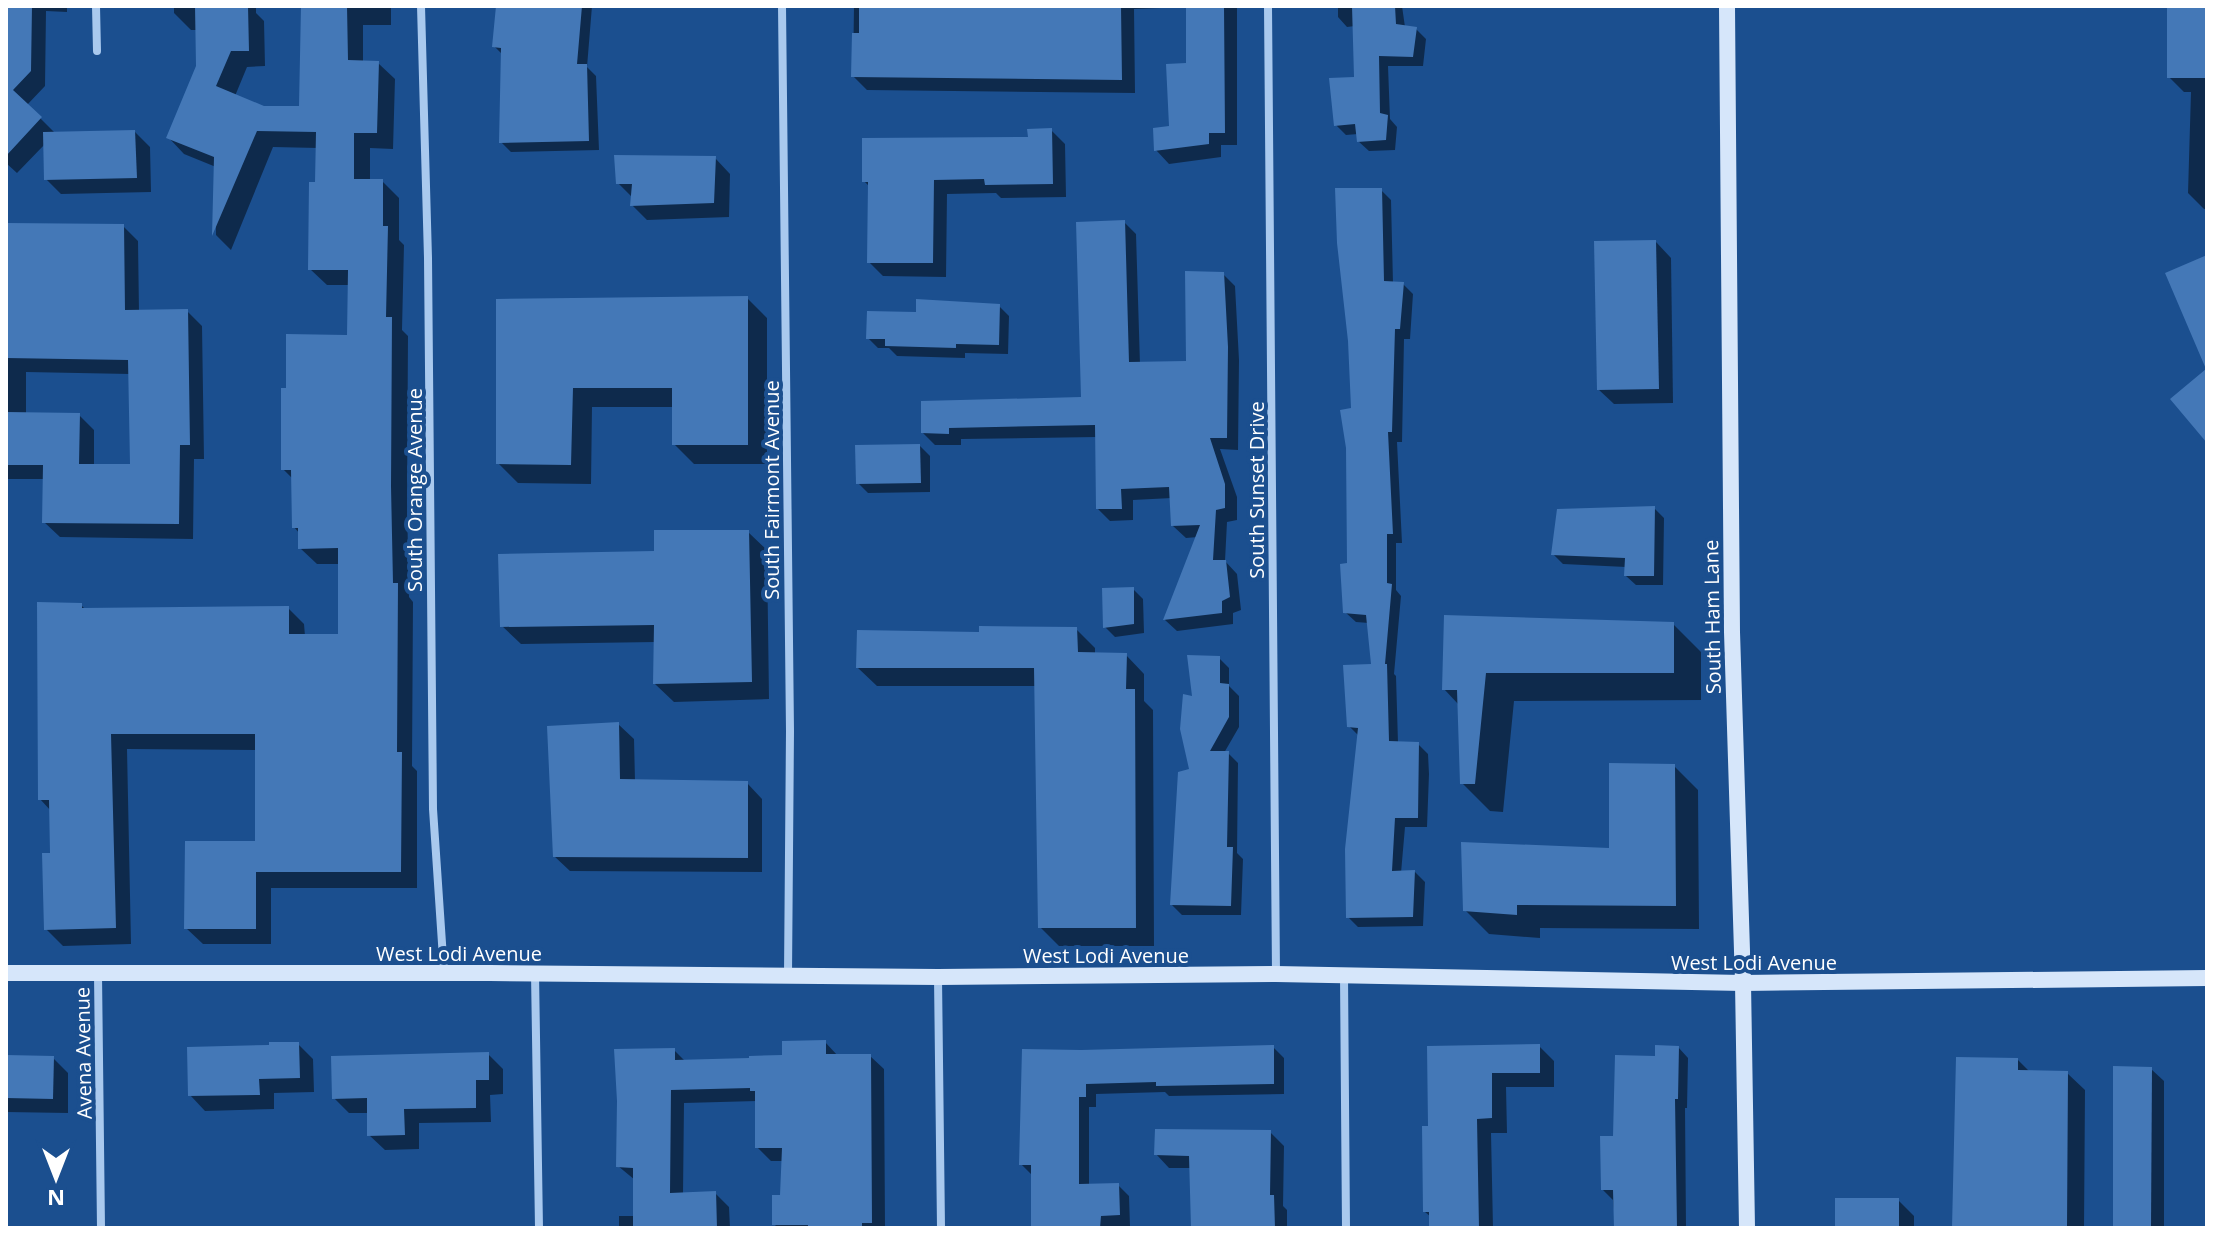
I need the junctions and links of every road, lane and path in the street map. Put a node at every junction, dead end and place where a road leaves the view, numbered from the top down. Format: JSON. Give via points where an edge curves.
{"nodes":[{"id":1,"x":96,"y":6,"type":"edge"},
{"id":2,"x":421,"y":6,"type":"edge"},
{"id":3,"x":782,"y":6,"type":"edge"},
{"id":4,"x":1268,"y":6,"type":"edge"},
{"id":5,"x":1727,"y":6,"type":"edge"},
{"id":6,"x":97,"y":51,"type":"dead end"},
{"id":7,"x":6,"y":973,"type":"edge"},
{"id":8,"x":444,"y":973,"type":"junction"},
{"id":9,"x":535,"y":973,"type":"junction"},
{"id":10,"x":98,"y":974,"type":"junction"},
{"id":11,"x":1276,"y":974,"type":"junction"},
{"id":12,"x":788,"y":975,"type":"junction"},
{"id":13,"x":1344,"y":975,"type":"junction"},
{"id":14,"x":938,"y":977,"type":"junction"},
{"id":15,"x":2207,"y":978,"type":"edge"},
{"id":16,"x":1743,"y":983,"type":"junction"},
{"id":17,"x":101,"y":1228,"type":"edge"},
{"id":18,"x":539,"y":1228,"type":"edge"},
{"id":19,"x":941,"y":1228,"type":"edge"},
{"id":20,"x":1346,"y":1228,"type":"edge"},
{"id":21,"x":1747,"y":1228,"type":"edge"}],
"edges":[{"from":1,"to":6,"type":"street"},
{"from":2,"to":8,"type":"street","name":"South Orange Avenue","via":[[433,809]]},
{"from":3,"to":12,"type":"street","name":"South Fairmont Avenue"},
{"from":4,"to":11,"type":"street","name":"South Sunset Drive"},
{"from":5,"to":16,"type":"main road","name":"South Ham Lane","via":[[1732,632]]},
{"from":7,"to":10,"type":"main road","name":"West Lodi Avenue"},
{"from":8,"to":9,"type":"main road","name":"West Lodi Avenue"},
{"from":8,"to":10,"type":"main road","name":"West Lodi Avenue"},
{"from":9,"to":12,"type":"main road","name":"West Lodi Avenue"},
{"from":9,"to":18,"type":"street"},
{"from":10,"to":17,"type":"street","name":"Avena Avenue"},
{"from":11,"to":13,"type":"main road","name":"West Lodi Avenue"},
{"from":11,"to":14,"type":"main road","name":"West Lodi Avenue"},
{"from":12,"to":14,"type":"main road","name":"West Lodi Avenue"},
{"from":13,"to":16,"type":"main road","name":"West Lodi Avenue"},
{"from":13,"to":20,"type":"street"},
{"from":14,"to":19,"type":"street"},
{"from":15,"to":16,"type":"main road","name":"West Lodi Avenue"},
{"from":16,"to":21,"type":"main road","name":"South Ham Lane"}]}
